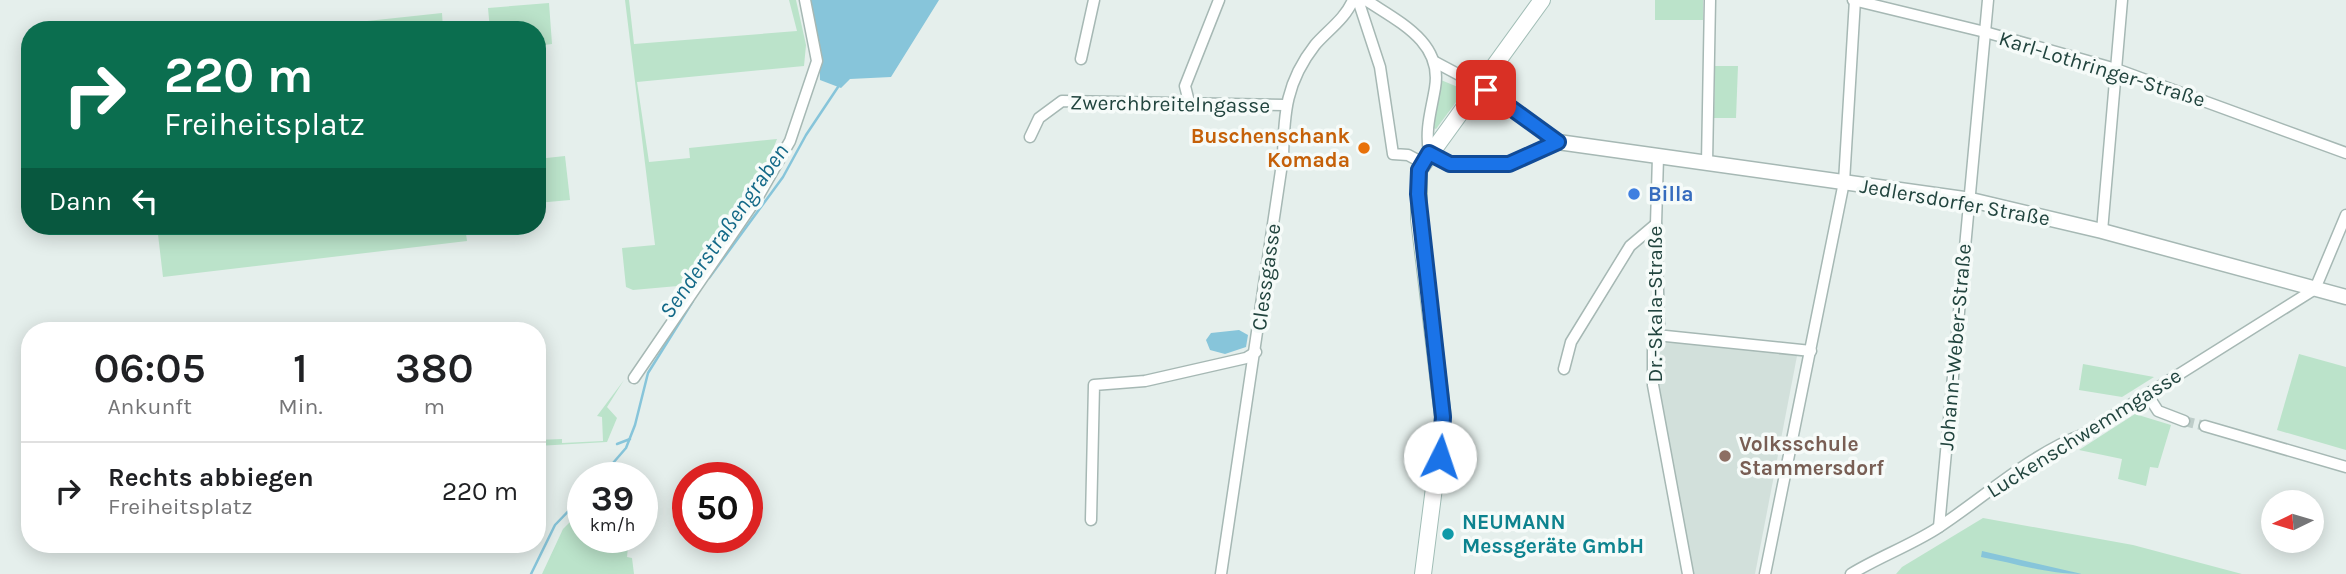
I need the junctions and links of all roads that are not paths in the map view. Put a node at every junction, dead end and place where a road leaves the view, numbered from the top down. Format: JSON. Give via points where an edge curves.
{"nodes":[{"id":1,"x":805,"y":0,"type":"edge"},
{"id":2,"x":1094,"y":0,"type":"edge"},
{"id":3,"x":1219,"y":0,"type":"edge"},
{"id":4,"x":1353,"y":0,"type":"edge"},
{"id":5,"x":1358,"y":0,"type":"edge"},
{"id":6,"x":1366,"y":0,"type":"edge"},
{"id":7,"x":1542,"y":0,"type":"edge"},
{"id":8,"x":1710,"y":0,"type":"edge"},
{"id":9,"x":1855,"y":0,"type":"edge"},
{"id":10,"x":1987,"y":0,"type":"edge"},
{"id":11,"x":2122,"y":0,"type":"edge"},
{"id":12,"x":1985,"y":32,"type":"junction"},
{"id":13,"x":1081,"y":59,"type":"dead end"},
{"id":14,"x":1435,"y":62,"type":"junction"},
{"id":15,"x":2116,"y":69,"type":"junction"},
{"id":16,"x":1482,"y":87,"type":"junction"},
{"id":17,"x":1188,"y":102,"type":"junction"},
{"id":18,"x":1285,"y":105,"type":"junction"},
{"id":19,"x":1030,"y":137,"type":"dead end"},
{"id":20,"x":1558,"y":142,"type":"junction"},
{"id":21,"x":2346,"y":153,"type":"edge"},
{"id":22,"x":1658,"y":157,"type":"junction"},
{"id":23,"x":1426,"y":158,"type":"junction"},
{"id":24,"x":1707,"y":163,"type":"junction"},
{"id":25,"x":1844,"y":182,"type":"junction"},
{"id":26,"x":1971,"y":200,"type":"junction"},
{"id":27,"x":2346,"y":215,"type":"edge"},
{"id":28,"x":1656,"y":224,"type":"junction"},
{"id":29,"x":2102,"y":231,"type":"junction"},
{"id":30,"x":2315,"y":289,"type":"junction"},
{"id":31,"x":2346,"y":298,"type":"edge"},
{"id":32,"x":1657,"y":334,"type":"junction"},
{"id":33,"x":1811,"y":351,"type":"junction"},
{"id":34,"x":1255,"y":352,"type":"junction"},
{"id":35,"x":1564,"y":369,"type":"dead end"},
{"id":36,"x":634,"y":378,"type":"dead end"},
{"id":37,"x":2147,"y":394,"type":"junction"},
{"id":38,"x":2184,"y":421,"type":"tunnel mouth"},
{"id":39,"x":2205,"y":426,"type":"tunnel mouth"},
{"id":40,"x":2346,"y":467,"type":"edge"},
{"id":41,"x":1091,"y":520,"type":"dead end"},
{"id":42,"x":1939,"y":527,"type":"junction"},
{"id":43,"x":1221,"y":574,"type":"edge"},
{"id":44,"x":1423,"y":574,"type":"edge"},
{"id":45,"x":1688,"y":574,"type":"edge"},
{"id":46,"x":1766,"y":574,"type":"edge"},
{"id":47,"x":1851,"y":574,"type":"edge"}],
"edges":[{"from":1,"to":36,"type":"street","via":[[817,61],[790,141],[759,195]]},
{"from":2,"to":13,"type":"street"},
{"from":3,"to":17,"type":"street","via":[[1185,86]]},
{"from":4,"to":18,"type":"street","name":"Clessgasse","via":[[1314,47],[1292,83]]},
{"from":5,"to":23,"type":"street","via":[[1381,67],[1394,154]]},
{"from":6,"to":14,"type":"street","via":[[1422,40]]},
{"from":7,"to":16,"type":"main road"},
{"from":8,"to":24,"type":"street"},
{"from":9,"to":12,"type":"street","name":"Karl-Lothringer-Straße"},
{"from":9,"to":25,"type":"street"},
{"from":10,"to":12,"type":"street","name":"Johann-Weber-Straße"},
{"from":11,"to":15,"type":"street"},
{"from":12,"to":15,"type":"street","name":"Karl-Lothringer-Straße"},
{"from":12,"to":26,"type":"street","name":"Johann-Weber-Straße"},
{"from":14,"to":16,"type":"street"},
{"from":14,"to":23,"type":"street"},
{"from":15,"to":21,"type":"street","name":"Karl-Lothringer-Straße"},
{"from":15,"to":29,"type":"street"},
{"from":16,"to":20,"type":"street"},
{"from":16,"to":23,"type":"main road"},
{"from":17,"to":18,"type":"street","name":"Zwerchbreitelngasse"},
{"from":17,"to":19,"type":"street","name":"Zwerchbreitelngasse","via":[[1062,101],[1039,118]]},
{"from":18,"to":34,"type":"street","name":"Clessgasse","via":[[1283,157]]},
{"from":20,"to":22,"type":"street","name":"Jedlersdorfer Straße"},
{"from":20,"to":23,"type":"street","via":[[1509,164],[1450,164]]},
{"from":22,"to":24,"type":"street","name":"Jedlersdorfer Straße"},
{"from":22,"to":28,"type":"street","name":"Dr.-Skala-Straße"},
{"from":23,"to":44,"type":"main road","via":[[1419,170],[1419,219],[1443,417]]},
{"from":24,"to":25,"type":"street","name":"Jedlersdorfer Straße"},
{"from":25,"to":26,"type":"street","name":"Jedlersdorfer Straße"},
{"from":25,"to":33,"type":"street"},
{"from":26,"to":29,"type":"street","name":"Jedlersdorfer Straße"},
{"from":26,"to":42,"type":"street","name":"Johann-Weber-Straße"},
{"from":27,"to":30,"type":"street"},
{"from":28,"to":32,"type":"street","name":"Dr.-Skala-Straße"},
{"from":28,"to":35,"type":"street","via":[[1630,246],[1571,342]]},
{"from":29,"to":30,"type":"street","name":"Jedlersdorfer Straße"},
{"from":30,"to":31,"type":"street","name":"Jedlersdorfer Straße"},
{"from":30,"to":37,"type":"street","name":"Luckenschwemmgasse"},
{"from":32,"to":33,"type":"street"},
{"from":32,"to":45,"type":"street","name":"Dr.-Skala-Straße","via":[[1653,385]]},
{"from":33,"to":46,"type":"street"},
{"from":34,"to":41,"type":"street","via":[[1246,358],[1145,381],[1094,385]]},
{"from":34,"to":43,"type":"street","name":"Clessgasse"},
{"from":37,"to":38,"type":"street","via":[[2158,411]]},
{"from":37,"to":42,"type":"street","name":"Luckenschwemmgasse","via":[[2025,467]]},
{"from":39,"to":40,"type":"street"},
{"from":42,"to":47,"type":"street","name":"Luckenschwemmgasse"}]}
